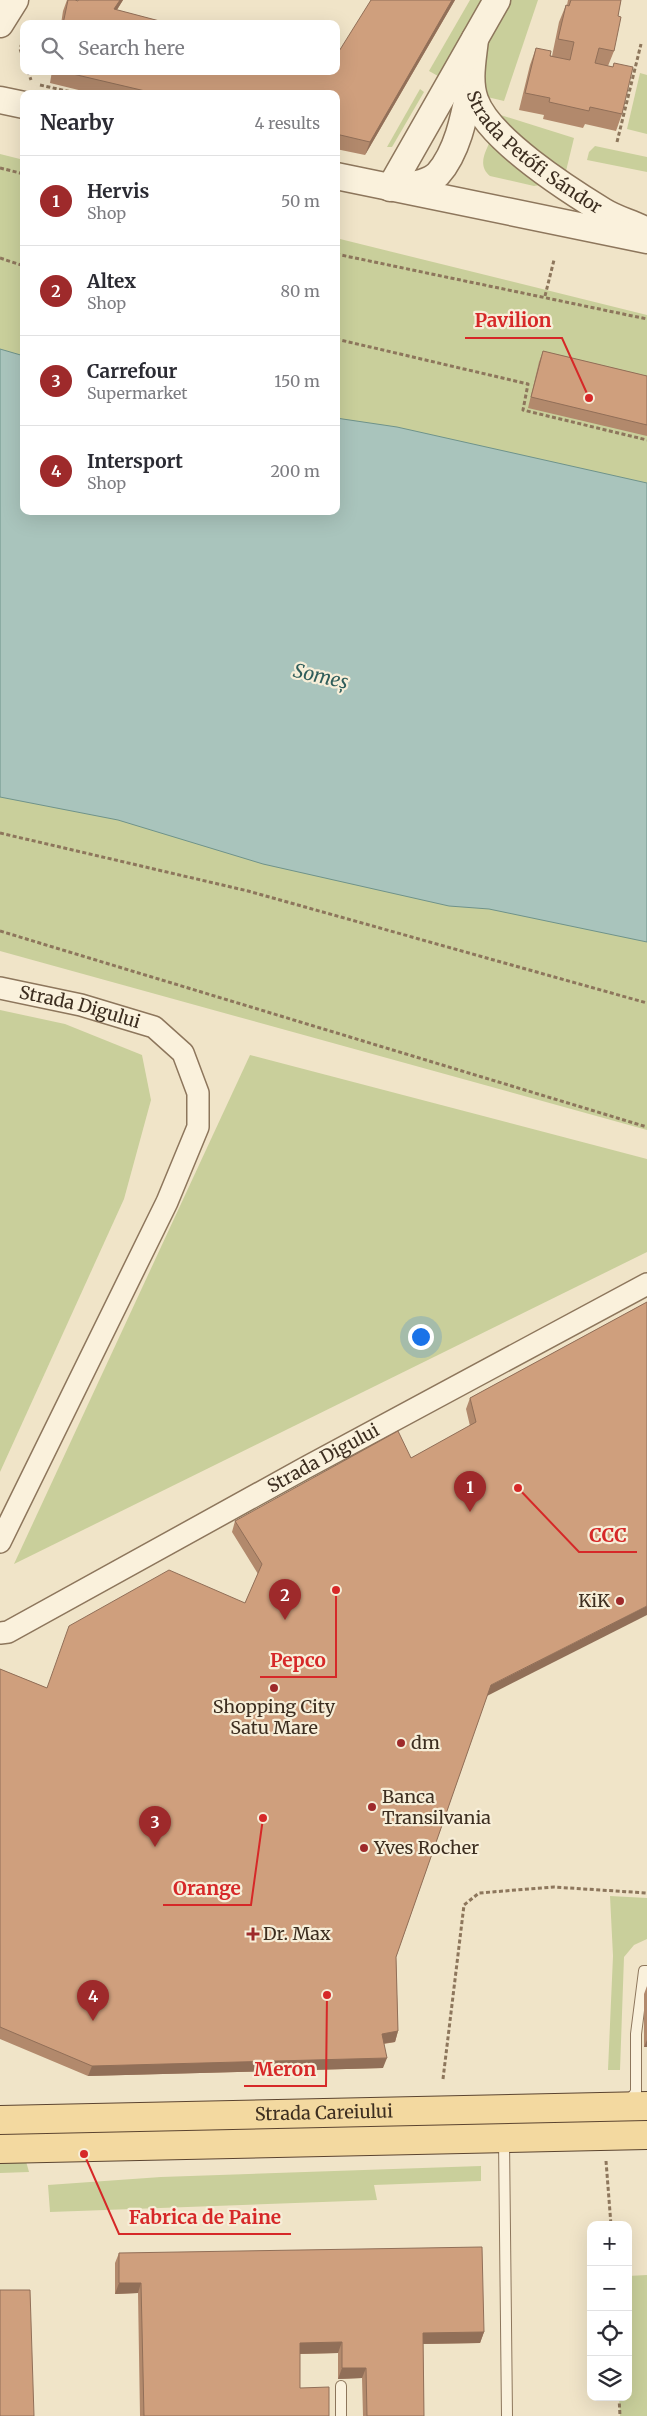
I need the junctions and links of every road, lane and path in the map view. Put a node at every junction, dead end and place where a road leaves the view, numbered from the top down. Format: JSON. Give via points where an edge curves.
{"nodes":[{"id":1,"x":15,"y":0,"type":"edge"},
{"id":2,"x":497,"y":0,"type":"edge"},
{"id":3,"x":0,"y":24,"type":"edge"},
{"id":4,"x":475,"y":39,"type":"junction"},
{"id":5,"x":640,"y":44,"type":"dead end"},
{"id":6,"x":29,"y":75,"type":"edge"},
{"id":7,"x":471,"y":80,"type":"junction"},
{"id":8,"x":63,"y":90,"type":"edge"},
{"id":9,"x":0,"y":100,"type":"edge"},
{"id":10,"x":20,"y":105,"type":"edge"},
{"id":11,"x":616,"y":142,"type":"dead end"},
{"id":12,"x":0,"y":168,"type":"edge"},
{"id":13,"x":20,"y":173,"type":"edge"},
{"id":14,"x":340,"y":177,"type":"edge"},
{"id":15,"x":390,"y":188,"type":"junction"},
{"id":16,"x":647,"y":231,"type":"edge"},
{"id":17,"x":647,"y":240,"type":"edge"},
{"id":18,"x":340,"y":255,"type":"edge"},
{"id":19,"x":0,"y":258,"type":"edge"},
{"id":20,"x":554,"y":260,"type":"dead end"},
{"id":21,"x":20,"y":265,"type":"edge"},
{"id":22,"x":545,"y":296,"type":"junction"},
{"id":23,"x":647,"y":319,"type":"edge"},
{"id":24,"x":340,"y":340,"type":"edge"},
{"id":25,"x":647,"y":440,"type":"edge"},
{"id":26,"x":0,"y":833,"type":"edge"},
{"id":27,"x":0,"y":930,"type":"edge"},
{"id":28,"x":0,"y":988,"type":"edge"},
{"id":29,"x":647,"y":1003,"type":"edge"},
{"id":30,"x":647,"y":1127,"type":"edge"},
{"id":31,"x":647,"y":1284,"type":"edge"},
{"id":32,"x":0,"y":1542,"type":"edge"},
{"id":33,"x":0,"y":1633,"type":"edge"},
{"id":34,"x":647,"y":1893,"type":"edge"},
{"id":35,"x":647,"y":1971,"type":"edge"},
{"id":36,"x":443,"y":2079,"type":"dead end"},
{"id":37,"x":636,"y":2106,"type":"edge"},
{"id":38,"x":0,"y":2120,"type":"edge"},
{"id":39,"x":647,"y":2135,"type":"edge"},
{"id":40,"x":504,"y":2139,"type":"junction"},
{"id":41,"x":0,"y":2149,"type":"edge"},
{"id":42,"x":606,"y":2161,"type":"dead end"},
{"id":43,"x":611,"y":2221,"type":"edge"},
{"id":44,"x":341,"y":2386,"type":"edge"},
{"id":45,"x":620,"y":2401,"type":"edge"},
{"id":46,"x":341,"y":2416,"type":"edge"},
{"id":47,"x":507,"y":2416,"type":"edge"},
{"id":48,"x":620,"y":2416,"type":"edge"}],
"edges":[{"from":1,"to":3,"type":"street"},
{"from":2,"to":4,"type":"street","name":"Strada Petőfi Sándor"},
{"from":4,"to":7,"type":"street","name":"Strada Petőfi Sándor"},
{"from":4,"to":15,"type":"street","name":"Strada Petőfi Sándor"},
{"from":5,"to":11,"type":"path"},
{"from":6,"to":8,"type":"path","via":[[32,83]]},
{"from":7,"to":15,"type":"street","via":[[463,120],[451,153],[437,175],[419,184]]},
{"from":7,"to":16,"type":"street","name":"Strada Petőfi Sándor","via":[[475,100],[494,130],[603,211]]},
{"from":9,"to":10,"type":"street"},
{"from":12,"to":13,"type":"path"},
{"from":14,"to":15,"type":"street"},
{"from":15,"to":17,"type":"street"},
{"from":18,"to":22,"type":"path"},
{"from":19,"to":21,"type":"path"},
{"from":20,"to":22,"type":"path"},
{"from":22,"to":23,"type":"path"},
{"from":24,"to":25,"type":"path","via":[[528,384],[523,410]]},
{"from":26,"to":29,"type":"path","via":[[248,891]]},
{"from":27,"to":30,"type":"path"},
{"from":28,"to":32,"type":"street","name":"Strada Digului","via":[[81,1005],[154,1027],[183,1053],[198,1093],[198,1127],[167,1202]]},
{"from":31,"to":33,"type":"street","name":"Strada Digului","via":[[8,1632]]},
{"from":34,"to":36,"type":"path","via":[[554,1887],[479,1893],[464,1905]]},
{"from":35,"to":37,"type":"lane","via":[[644,1971],[636,2034]]},
{"from":37,"to":38,"type":"main road","name":"Strada Careiului"},
{"from":39,"to":40,"type":"main road","name":"Strada Careiului"},
{"from":40,"to":41,"type":"main road","name":"Strada Careiului"},
{"from":40,"to":47,"type":"lane"},
{"from":42,"to":43,"type":"path"},
{"from":44,"to":46,"type":"lane"},
{"from":45,"to":48,"type":"path"}]}
